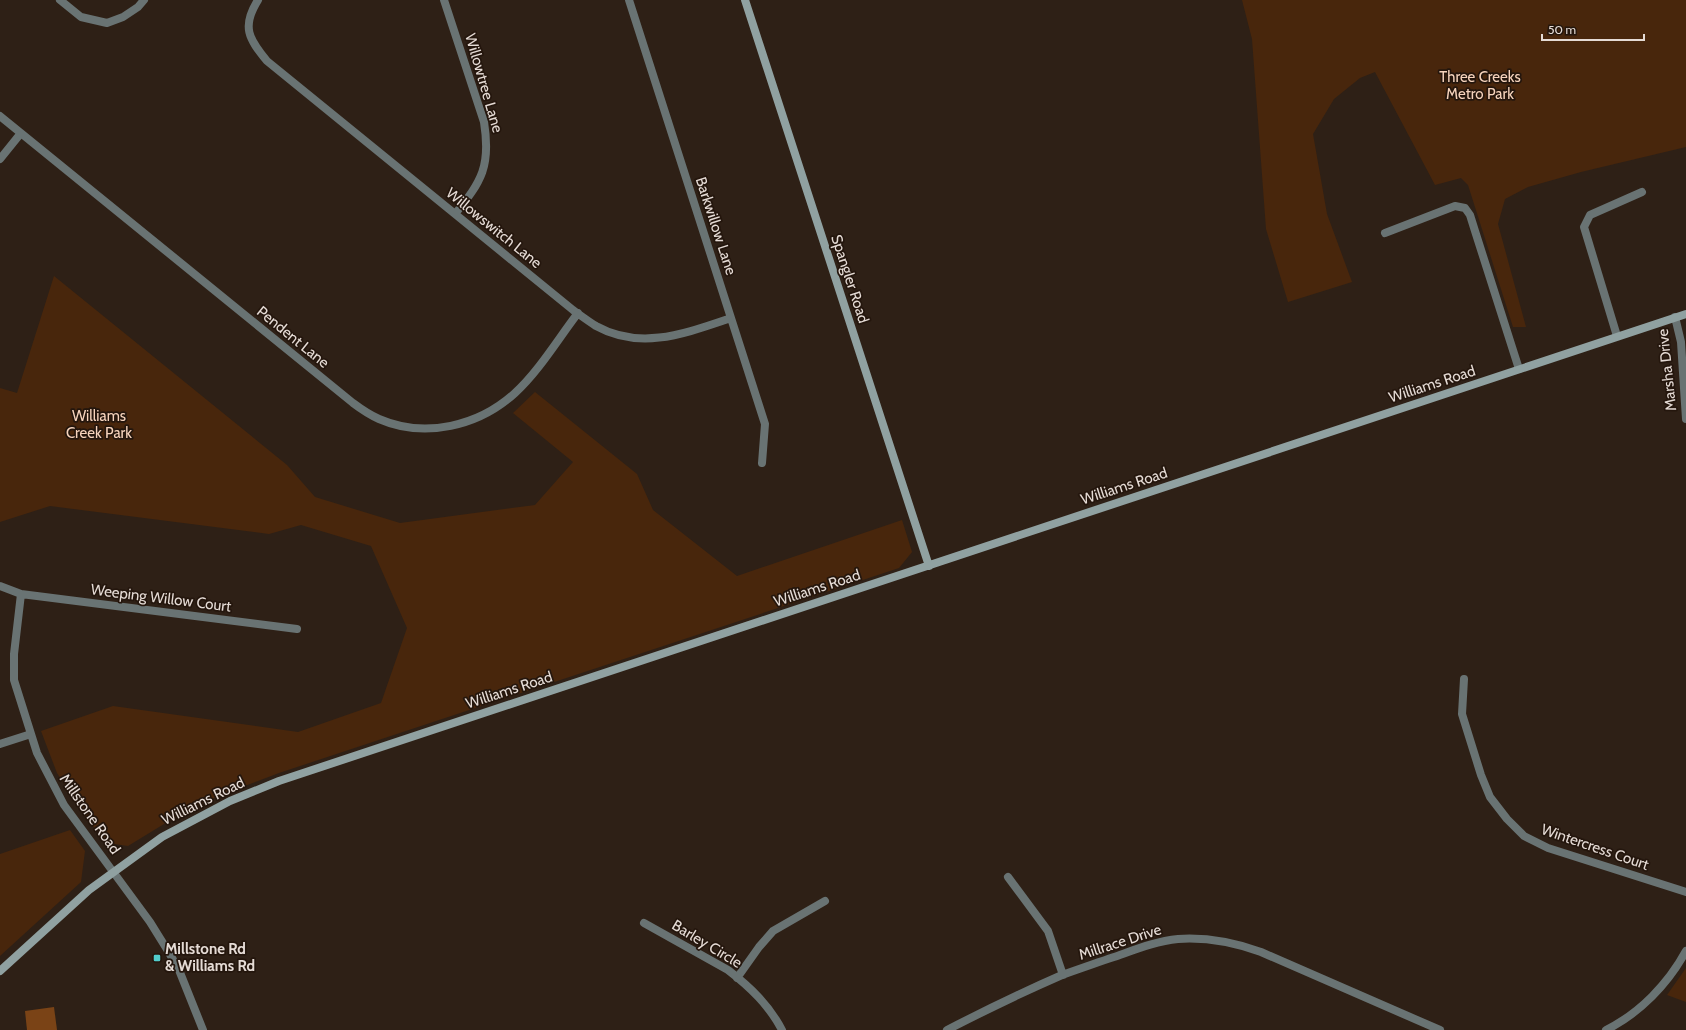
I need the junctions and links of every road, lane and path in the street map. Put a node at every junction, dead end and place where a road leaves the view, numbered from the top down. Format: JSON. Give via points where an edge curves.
{"nodes":[{"id":1,"x":60,"y":0,"type":"edge"},
{"id":2,"x":144,"y":0,"type":"edge"},
{"id":3,"x":258,"y":0,"type":"edge"},
{"id":4,"x":444,"y":0,"type":"edge"},
{"id":5,"x":629,"y":0,"type":"edge"},
{"id":6,"x":745,"y":0,"type":"edge"},
{"id":7,"x":0,"y":116,"type":"edge"},
{"id":8,"x":21,"y":133,"type":"junction"},
{"id":9,"x":0,"y":159,"type":"edge"},
{"id":10,"x":1642,"y":192,"type":"dead end"},
{"id":11,"x":455,"y":214,"type":"junction"},
{"id":12,"x":1385,"y":233,"type":"dead end"},
{"id":13,"x":578,"y":313,"type":"junction"},
{"id":14,"x":1686,"y":314,"type":"edge"},
{"id":15,"x":1675,"y":317,"type":"junction"},
{"id":16,"x":732,"y":318,"type":"junction"},
{"id":17,"x":1618,"y":336,"type":"junction"},
{"id":18,"x":1519,"y":369,"type":"junction"},
{"id":19,"x":1686,"y":420,"type":"edge"},
{"id":20,"x":762,"y":463,"type":"dead end"},
{"id":21,"x":929,"y":566,"type":"junction"},
{"id":22,"x":0,"y":586,"type":"edge"},
{"id":23,"x":21,"y":594,"type":"junction"},
{"id":24,"x":297,"y":629,"type":"dead end"},
{"id":25,"x":1464,"y":679,"type":"dead end"},
{"id":26,"x":31,"y":734,"type":"junction"},
{"id":27,"x":0,"y":744,"type":"edge"},
{"id":28,"x":114,"y":872,"type":"junction"},
{"id":29,"x":1008,"y":877,"type":"dead end"},
{"id":30,"x":1686,"y":892,"type":"edge"},
{"id":31,"x":825,"y":901,"type":"dead end"},
{"id":32,"x":644,"y":923,"type":"dead end"},
{"id":33,"x":1686,"y":951,"type":"edge"},
{"id":34,"x":0,"y":970,"type":"edge"},
{"id":35,"x":1063,"y":975,"type":"junction"},
{"id":36,"x":737,"y":978,"type":"junction"},
{"id":37,"x":203,"y":1030,"type":"edge"},
{"id":38,"x":782,"y":1030,"type":"edge"},
{"id":39,"x":947,"y":1030,"type":"edge"},
{"id":40,"x":1440,"y":1030,"type":"edge"},
{"id":41,"x":1606,"y":1030,"type":"edge"}],
"edges":[{"from":1,"to":2,"type":"street","via":[[81,17],[107,23],[123,17]]},
{"from":3,"to":11,"type":"street","name":"Willowswitch Lane","via":[[253,7],[248,27],[252,42],[267,62]]},
{"from":4,"to":11,"type":"street","name":"Willowtree Lane","via":[[484,122],[487,141],[486,160],[481,178]]},
{"from":5,"to":16,"type":"street","name":"Barkwillow Lane"},
{"from":6,"to":21,"type":"main road","name":"Spangler Road"},
{"from":7,"to":8,"type":"street","name":"Pendent Lane"},
{"from":8,"to":9,"type":"street"},
{"from":8,"to":13,"type":"street","name":"Pendent Lane","via":[[353,403],[378,419],[393,424],[426,429],[442,428],[476,419],[490,412],[528,380]]},
{"from":10,"to":17,"type":"street","via":[[1590,215],[1584,227]]},
{"from":11,"to":13,"type":"street","name":"Willowswitch Lane"},
{"from":12,"to":18,"type":"street","via":[[1455,206],[1465,208],[1470,215]]},
{"from":13,"to":16,"type":"street","name":"Willowswitch Lane","via":[[596,326],[607,330],[635,338],[651,339],[686,333]]},
{"from":14,"to":15,"type":"main road","name":"Williams Road"},
{"from":15,"to":17,"type":"main road","name":"Williams Road"},
{"from":15,"to":19,"type":"street","name":"Marsha Drive","via":[[1681,342]]},
{"from":16,"to":20,"type":"street","name":"Barkwillow Lane","via":[[765,424]]},
{"from":17,"to":18,"type":"main road","name":"Williams Road"},
{"from":18,"to":21,"type":"main road","name":"Williams Road"},
{"from":21,"to":28,"type":"main road","name":"Williams Road","via":[[279,781],[194,819]]},
{"from":22,"to":23,"type":"street","name":"Weeping Willow Court"},
{"from":23,"to":24,"type":"street","name":"Weeping Willow Court"},
{"from":23,"to":26,"type":"street","name":"Millstone Road","via":[[13,665],[17,695]]},
{"from":25,"to":30,"type":"street","name":"Wintercress Court","via":[[1462,714],[1490,797],[1506,819],[1524,836],[1548,848]]},
{"from":26,"to":27,"type":"street"},
{"from":26,"to":28,"type":"street","name":"Millstone Road","via":[[40,760],[64,805]]},
{"from":28,"to":34,"type":"main road","name":"Williams Road","via":[[89,890]]},
{"from":28,"to":37,"type":"street","name":"Millstone Road","via":[[168,951]]},
{"from":29,"to":35,"type":"street","via":[[1048,931]]},
{"from":31,"to":36,"type":"street","via":[[773,931]]},
{"from":32,"to":36,"type":"street","name":"Barley Circle","via":[[728,970]]},
{"from":33,"to":41,"type":"street","via":[[1655,994],[1634,1013]]},
{"from":35,"to":39,"type":"street","name":"Millrace Drive"},
{"from":35,"to":40,"type":"street","name":"Millrace Drive","via":[[1157,943],[1176,939],[1217,940],[1261,952]]},
{"from":36,"to":38,"type":"street","name":"Barley Circle","via":[[757,995]]}]}
